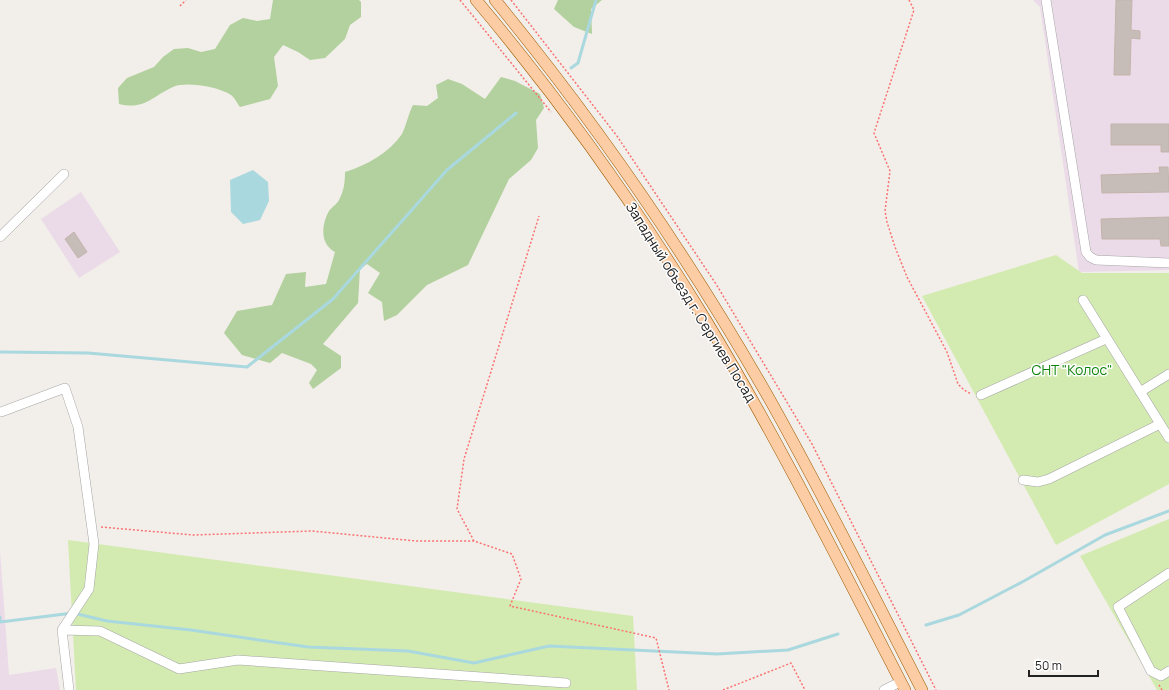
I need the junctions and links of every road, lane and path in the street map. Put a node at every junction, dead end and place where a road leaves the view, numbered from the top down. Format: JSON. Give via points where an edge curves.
{"nodes":[{"id":1,"x":186,"y":0,"type":"edge"},
{"id":2,"x":460,"y":0,"type":"edge"},
{"id":3,"x":476,"y":0,"type":"edge"},
{"id":4,"x":495,"y":0,"type":"edge"},
{"id":5,"x":909,"y":0,"type":"edge"},
{"id":6,"x":1046,"y":0,"type":"edge"},
{"id":7,"x":180,"y":6,"type":"dead end"},
{"id":8,"x":551,"y":112,"type":"dead end"},
{"id":9,"x":64,"y":174,"type":"dead end"},
{"id":10,"x":539,"y":216,"type":"dead end"},
{"id":11,"x":0,"y":237,"type":"edge"},
{"id":12,"x":1169,"y":263,"type":"edge"},
{"id":13,"x":1083,"y":300,"type":"dead end"},
{"id":14,"x":1106,"y":339,"type":"junction"},
{"id":15,"x":1169,"y":374,"type":"edge"},
{"id":16,"x":1140,"y":392,"type":"junction"},
{"id":17,"x":981,"y":395,"type":"joint"},
{"id":18,"x":1,"y":412,"type":"dead end"},
{"id":19,"x":1160,"y":424,"type":"junction"},
{"id":20,"x":1169,"y":438,"type":"edge"},
{"id":21,"x":1023,"y":480,"type":"dead end"},
{"id":22,"x":91,"y":526,"type":"junction"},
{"id":23,"x":474,"y":541,"type":"junction"},
{"id":24,"x":1169,"y":573,"type":"edge"},
{"id":25,"x":62,"y":630,"type":"junction"},
{"id":26,"x":1169,"y":671,"type":"edge"},
{"id":27,"x":566,"y":683,"type":"dead end"},
{"id":28,"x":902,"y":686,"type":"edge"},
{"id":29,"x":69,"y":690,"type":"edge"},
{"id":30,"x":669,"y":690,"type":"edge"},
{"id":31,"x":723,"y":690,"type":"edge"},
{"id":32,"x":805,"y":690,"type":"edge"},
{"id":33,"x":884,"y":690,"type":"edge"},
{"id":34,"x":922,"y":690,"type":"edge"}],
"edges":[{"from":1,"to":7,"type":"path"},
{"from":2,"to":8,"type":"path"},
{"from":3,"to":28,"type":"main road","name":"Западный объезд г. Сергиев Посад","via":[[546,86],[596,154],[706,322],[754,403],[812,510]]},
{"from":4,"to":34,"type":"main road","name":"Западный объезд г. Сергиев Посад","via":[[607,145],[718,313],[829,509]]},
{"from":5,"to":17,"type":"path","via":[[914,10],[874,133],[890,171],[885,211],[887,222],[907,277],[947,352],[958,384],[972,394]]},
{"from":6,"to":12,"type":"street","via":[[1086,252],[1096,260]]},
{"from":9,"to":11,"type":"street"},
{"from":10,"to":23,"type":"path","via":[[464,459],[457,509]]},
{"from":13,"to":14,"type":"street"},
{"from":14,"to":16,"type":"street"},
{"from":14,"to":17,"type":"street"},
{"from":15,"to":16,"type":"street"},
{"from":16,"to":19,"type":"street"},
{"from":18,"to":22,"type":"street","via":[[65,388],[78,427]]},
{"from":19,"to":20,"type":"street"},
{"from":19,"to":21,"type":"street","via":[[1049,479],[1038,482]]},
{"from":22,"to":23,"type":"path","via":[[193,535],[312,531],[416,541]]},
{"from":22,"to":25,"type":"street","via":[[94,544],[89,588]]},
{"from":23,"to":30,"type":"path","via":[[512,554],[521,579],[510,606],[656,638]]},
{"from":24,"to":26,"type":"street","via":[[1118,607],[1151,671],[1161,676]]},
{"from":25,"to":27,"type":"street","via":[[100,631],[179,669],[238,660]]},
{"from":25,"to":29,"type":"street"},
{"from":28,"to":33,"type":"street"},
{"from":31,"to":32,"type":"path","via":[[791,663]]}]}
